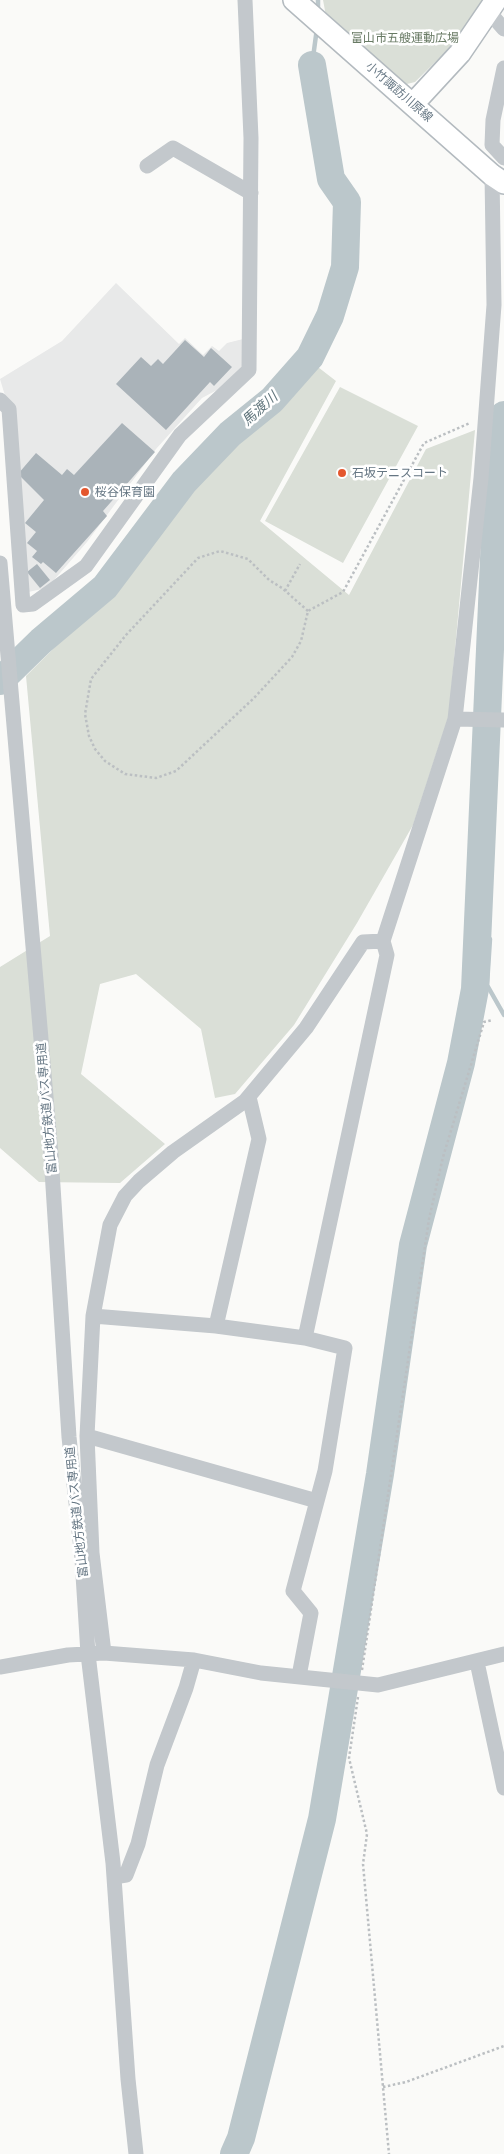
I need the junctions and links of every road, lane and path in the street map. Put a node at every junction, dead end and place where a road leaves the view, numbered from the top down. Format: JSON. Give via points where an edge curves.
{"nodes":[{"id":1,"x":245,"y":0,"type":"edge"},
{"id":2,"x":294,"y":0,"type":"edge"},
{"id":3,"x":492,"y":6,"type":"edge"},
{"id":4,"x":504,"y":29,"type":"edge"},
{"id":5,"x":504,"y":68,"type":"edge"},
{"id":6,"x":413,"y":104,"type":"junction"},
{"id":7,"x":147,"y":166,"type":"dead end"},
{"id":8,"x":500,"y":175,"type":"edge"},
{"id":9,"x":251,"y":193,"type":"junction"},
{"id":10,"x":0,"y":400,"type":"edge"},
{"id":11,"x":485,"y":417,"type":"junction"},
{"id":12,"x":0,"y":563,"type":"edge"},
{"id":13,"x":300,"y":564,"type":"dead end"},
{"id":14,"x":285,"y":591,"type":"junction"},
{"id":15,"x":308,"y":611,"type":"junction"},
{"id":16,"x":455,"y":719,"type":"junction"},
{"id":17,"x":504,"y":720,"type":"edge"},
{"id":18,"x":383,"y":941,"type":"junction"},
{"id":19,"x":493,"y":1020,"type":"dead end"},
{"id":20,"x":248,"y":1097,"type":"junction"},
{"id":21,"x":93,"y":1316,"type":"junction"},
{"id":22,"x":216,"y":1326,"type":"junction"},
{"id":23,"x":305,"y":1338,"type":"junction"},
{"id":24,"x":87,"y":1436,"type":"junction"},
{"id":25,"x":317,"y":1501,"type":"junction"},
{"id":26,"x":104,"y":1653,"type":"junction"},
{"id":27,"x":88,"y":1654,"type":"junction"},
{"id":28,"x":504,"y":1654,"type":"edge"},
{"id":29,"x":194,"y":1660,"type":"junction"},
{"id":30,"x":477,"y":1662,"type":"junction"},
{"id":31,"x":0,"y":1667,"type":"edge"},
{"id":32,"x":299,"y":1676,"type":"junction"},
{"id":33,"x":356,"y":1683,"type":"junction"},
{"id":34,"x":504,"y":1788,"type":"edge"},
{"id":35,"x":114,"y":1877,"type":"junction"},
{"id":36,"x":504,"y":2046,"type":"edge"},
{"id":37,"x":383,"y":2087,"type":"junction"},
{"id":38,"x":136,"y":2154,"type":"edge"},
{"id":39,"x":389,"y":2154,"type":"edge"}],
"edges":[{"from":1,"to":9,"type":"street"},
{"from":2,"to":6,"type":"main road","name":"小竹諏訪川原線"},
{"from":3,"to":4,"type":"street"},
{"from":3,"to":6,"type":"main road","via":[[460,53]]},
{"from":5,"to":8,"type":"street","via":[[493,120],[492,146]]},
{"from":6,"to":8,"type":"main road","name":"小竹諏訪川原線"},
{"from":7,"to":9,"type":"street","via":[[173,148]]},
{"from":8,"to":11,"type":"street"},
{"from":9,"to":10,"type":"street","via":[[249,370],[180,435],[86,566],[33,604],[23,605],[9,409]]},
{"from":11,"to":15,"type":"path","via":[[424,443],[343,592]]},
{"from":11,"to":16,"type":"street"},
{"from":12,"to":27,"type":"street","name":"富山地方鉄道バス専用道","via":[[51,1155],[69,1437]]},
{"from":13,"to":14,"type":"path"},
{"from":14,"to":15,"type":"path"},
{"from":14,"to":15,"type":"path","via":[[268,580],[248,559],[220,552],[198,558],[90,679],[85,714],[89,736],[105,761],[125,774],[156,778],[176,771],[254,698],[292,657],[301,641]]},
{"from":16,"to":17,"type":"street"},
{"from":16,"to":18,"type":"street"},
{"from":18,"to":20,"type":"street","via":[[363,942],[306,1028]]},
{"from":18,"to":23,"type":"street","via":[[388,955]]},
{"from":19,"to":33,"type":"path","via":[[484,1022],[443,1157],[429,1219]]},
{"from":20,"to":21,"type":"street","via":[[173,1152],[125,1196],[110,1225]]},
{"from":20,"to":22,"type":"street","via":[[259,1139]]},
{"from":21,"to":22,"type":"street"},
{"from":21,"to":24,"type":"street"},
{"from":22,"to":23,"type":"street"},
{"from":23,"to":25,"type":"street","via":[[345,1348],[325,1472]]},
{"from":24,"to":25,"type":"street"},
{"from":24,"to":26,"type":"street","via":[[92,1553]]},
{"from":25,"to":32,"type":"street","via":[[293,1591],[311,1612]]},
{"from":26,"to":27,"type":"street"},
{"from":26,"to":29,"type":"street"},
{"from":27,"to":31,"type":"street"},
{"from":27,"to":35,"type":"street","name":"富山地方鉄道バス専用道"},
{"from":28,"to":30,"type":"street"},
{"from":29,"to":32,"type":"street","via":[[261,1673]]},
{"from":29,"to":35,"type":"street","via":[[157,1765],[138,1844],[126,1875]]},
{"from":30,"to":33,"type":"street","via":[[378,1685]]},
{"from":30,"to":34,"type":"street"},
{"from":32,"to":33,"type":"street"},
{"from":33,"to":37,"type":"path","via":[[349,1758],[367,1834],[363,1864]]},
{"from":35,"to":38,"type":"street","name":"富山地方鉄道バス専用道"},
{"from":36,"to":37,"type":"path","via":[[406,2082]]},
{"from":37,"to":39,"type":"path"}]}
